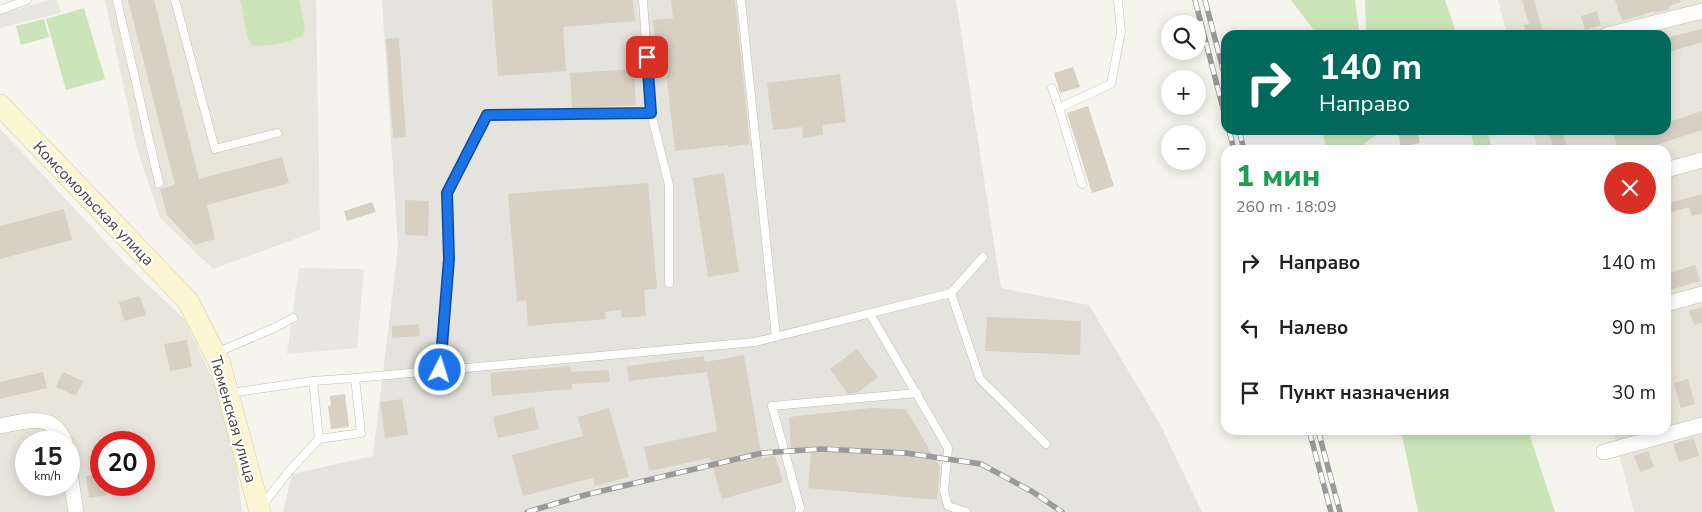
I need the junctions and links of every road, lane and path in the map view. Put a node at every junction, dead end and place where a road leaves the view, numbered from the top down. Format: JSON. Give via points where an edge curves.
{"nodes":[{"id":1,"x":27,"y":0,"type":"edge"},
{"id":2,"x":117,"y":0,"type":"edge"},
{"id":3,"x":175,"y":0,"type":"edge"},
{"id":4,"x":643,"y":0,"type":"edge"},
{"id":5,"x":741,"y":0,"type":"edge"},
{"id":6,"x":1118,"y":0,"type":"edge"},
{"id":7,"x":0,"y":10,"type":"edge"},
{"id":8,"x":1702,"y":10,"type":"edge"},
{"id":9,"x":1626,"y":30,"type":"edge"},
{"id":10,"x":1052,"y":88,"type":"dead end"},
{"id":11,"x":1,"y":107,"type":"edge"},
{"id":12,"x":1059,"y":108,"type":"junction"},
{"id":13,"x":651,"y":113,"type":"junction"},
{"id":14,"x":277,"y":133,"type":"dead end"},
{"id":15,"x":1702,"y":160,"type":"edge"},
{"id":16,"x":1671,"y":169,"type":"edge"},
{"id":17,"x":159,"y":184,"type":"dead end"},
{"id":18,"x":1082,"y":184,"type":"dead end"},
{"id":19,"x":983,"y":257,"type":"dead end"},
{"id":20,"x":669,"y":283,"type":"dead end"},
{"id":21,"x":951,"y":294,"type":"junction"},
{"id":22,"x":1702,"y":294,"type":"edge"},
{"id":23,"x":188,"y":301,"type":"joint"},
{"id":24,"x":1671,"y":303,"type":"edge"},
{"id":25,"x":870,"y":314,"type":"junction"},
{"id":26,"x":293,"y":318,"type":"dead end"},
{"id":27,"x":776,"y":337,"type":"junction"},
{"id":28,"x":216,"y":354,"type":"junction"},
{"id":29,"x":440,"y":370,"type":"junction"},
{"id":30,"x":355,"y":378,"type":"junction"},
{"id":31,"x":313,"y":381,"type":"junction"},
{"id":32,"x":229,"y":393,"type":"junction"},
{"id":33,"x":917,"y":394,"type":"junction"},
{"id":34,"x":1702,"y":424,"type":"edge"},
{"id":35,"x":0,"y":426,"type":"edge"},
{"id":36,"x":57,"y":431,"type":"edge"},
{"id":37,"x":1671,"y":433,"type":"edge"},
{"id":38,"x":1664,"y":435,"type":"edge"},
{"id":39,"x":319,"y":439,"type":"junction"},
{"id":40,"x":1046,"y":444,"type":"dead end"},
{"id":41,"x":1604,"y":452,"type":"dead end"},
{"id":42,"x":74,"y":496,"type":"edge"},
{"id":43,"x":260,"y":510,"type":"edge"},
{"id":44,"x":76,"y":512,"type":"edge"},
{"id":45,"x":799,"y":512,"type":"edge"},
{"id":46,"x":966,"y":512,"type":"edge"}],
"edges":[{"from":1,"to":7,"type":"lane"},
{"from":2,"to":17,"type":"lane"},
{"from":3,"to":14,"type":"lane","via":[[216,150]]},
{"from":4,"to":13,"type":"lane"},
{"from":5,"to":27,"type":"lane"},
{"from":6,"to":12,"type":"lane","via":[[1121,32],[1111,84]]},
{"from":8,"to":9,"type":"street"},
{"from":10,"to":12,"type":"lane"},
{"from":11,"to":23,"type":"main road","name":"Комсомольская улица"},
{"from":12,"to":18,"type":"lane"},
{"from":13,"to":20,"type":"lane","via":[[669,186]]},
{"from":13,"to":29,"type":"lane","via":[[487,115],[447,193],[449,259]]},
{"from":15,"to":16,"type":"street"},
{"from":19,"to":21,"type":"lane"},
{"from":21,"to":25,"type":"lane"},
{"from":21,"to":40,"type":"lane","via":[[980,379]]},
{"from":22,"to":24,"type":"street"},
{"from":23,"to":28,"type":"main road","name":"Тюменская улица"},
{"from":25,"to":27,"type":"lane"},
{"from":25,"to":33,"type":"lane"},
{"from":26,"to":28,"type":"lane"},
{"from":27,"to":29,"type":"lane","via":[[755,342]]},
{"from":28,"to":32,"type":"main road","name":"Тюменская улица"},
{"from":29,"to":30,"type":"lane"},
{"from":30,"to":31,"type":"lane"},
{"from":30,"to":39,"type":"lane","via":[[361,432]]},
{"from":31,"to":32,"type":"lane"},
{"from":31,"to":39,"type":"lane"},
{"from":32,"to":43,"type":"main road","name":"Тюменская улица"},
{"from":33,"to":45,"type":"lane","via":[[772,406]]},
{"from":33,"to":46,"type":"lane","via":[[948,448],[944,491],[948,506]]},
{"from":34,"to":37,"type":"street"},
{"from":35,"to":36,"type":"street","via":[[34,419],[46,421]]},
{"from":38,"to":41,"type":"street"},
{"from":39,"to":43,"type":"lane","via":[[289,471]]},
{"from":42,"to":44,"type":"street"}]}
